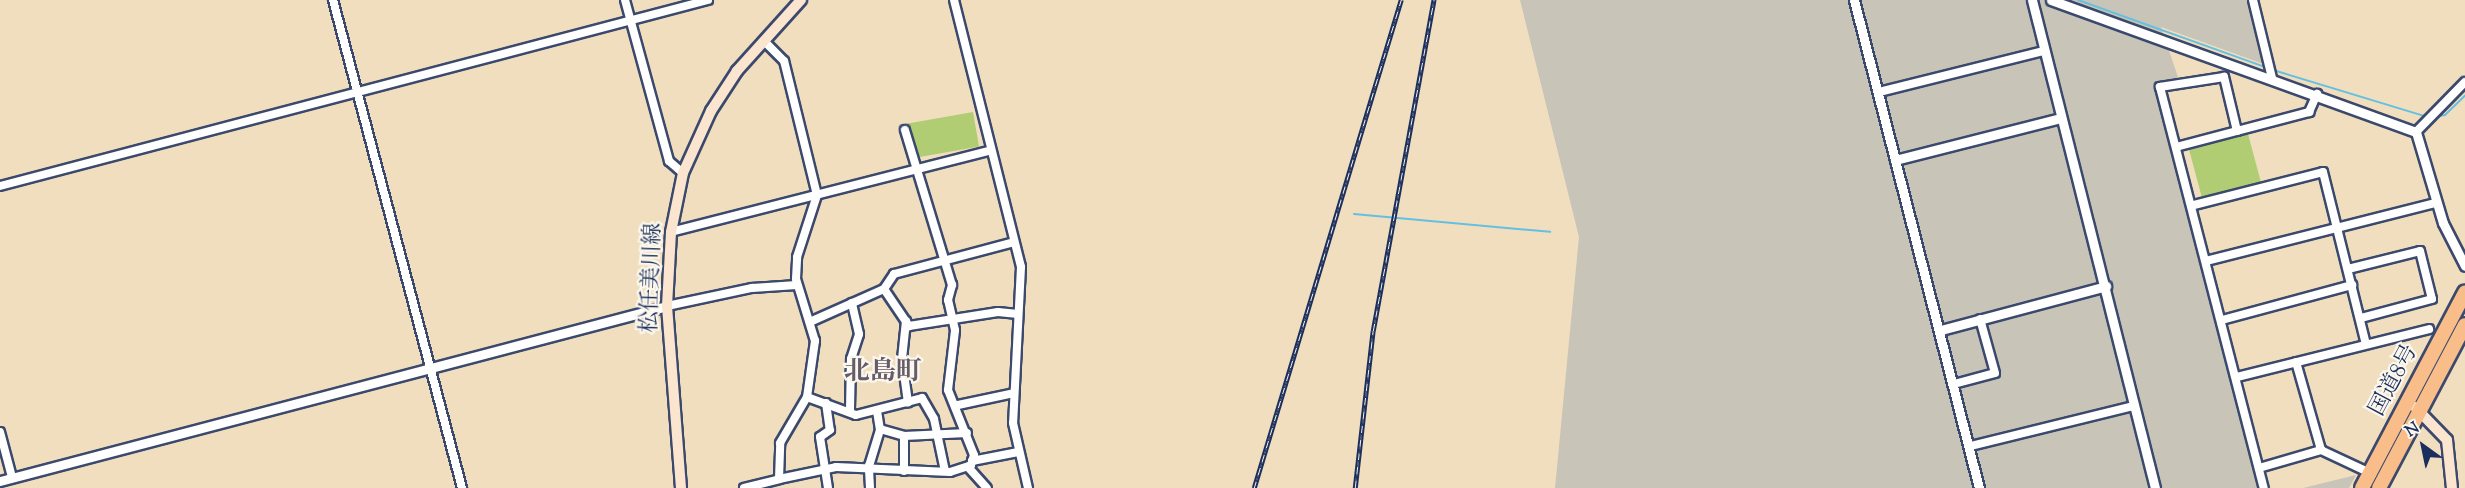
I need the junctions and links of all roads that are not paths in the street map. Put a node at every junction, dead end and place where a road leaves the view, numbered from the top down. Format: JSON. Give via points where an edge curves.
{"nodes":[{"id":1,"x":333,"y":0,"type":"edge"},
{"id":2,"x":625,"y":0,"type":"edge"},
{"id":3,"x":708,"y":0,"type":"edge"},
{"id":4,"x":801,"y":0,"type":"edge"},
{"id":5,"x":954,"y":0,"type":"edge"},
{"id":6,"x":1854,"y":0,"type":"edge"},
{"id":7,"x":2032,"y":0,"type":"edge"},
{"id":8,"x":2051,"y":0,"type":"edge"},
{"id":9,"x":2253,"y":0,"type":"edge"},
{"id":10,"x":2075,"y":4,"type":"edge"},
{"id":11,"x":630,"y":20,"type":"junction"},
{"id":12,"x":764,"y":41,"type":"junction"},
{"id":13,"x":2044,"y":51,"type":"junction"},
{"id":14,"x":2271,"y":73,"type":"junction"},
{"id":15,"x":2465,"y":82,"type":"edge"},
{"id":16,"x":356,"y":92,"type":"junction"},
{"id":17,"x":1879,"y":92,"type":"junction"},
{"id":18,"x":2317,"y":94,"type":"junction"},
{"id":19,"x":2061,"y":118,"type":"junction"},
{"id":20,"x":905,"y":130,"type":"dead end"},
{"id":21,"x":2237,"y":131,"type":"junction"},
{"id":22,"x":2416,"y":132,"type":"junction"},
{"id":23,"x":2176,"y":147,"type":"junction"},
{"id":24,"x":988,"y":151,"type":"junction"},
{"id":25,"x":1895,"y":160,"type":"junction"},
{"id":26,"x":915,"y":170,"type":"junction"},
{"id":27,"x":683,"y":173,"type":"junction"},
{"id":28,"x":0,"y":186,"type":"edge"},
{"id":29,"x":817,"y":195,"type":"junction"},
{"id":30,"x":2436,"y":203,"type":"junction"},
{"id":31,"x":2194,"y":205,"type":"junction"},
{"id":32,"x":2337,"y":227,"type":"junction"},
{"id":33,"x":671,"y":232,"type":"junction"},
{"id":34,"x":1014,"y":242,"type":"junction"},
{"id":35,"x":944,"y":260,"type":"junction"},
{"id":36,"x":2206,"y":261,"type":"junction"},
{"id":37,"x":2465,"y":266,"type":"edge"},
{"id":38,"x":2348,"y":269,"type":"junction"},
{"id":39,"x":797,"y":285,"type":"junction"},
{"id":40,"x":2352,"y":285,"type":"junction"},
{"id":41,"x":2106,"y":286,"type":"junction"},
{"id":42,"x":884,"y":289,"type":"junction"},
{"id":43,"x":2465,"y":293,"type":"edge"},
{"id":44,"x":852,"y":303,"type":"junction"},
{"id":45,"x":668,"y":306,"type":"junction"},
{"id":46,"x":1018,"y":314,"type":"junction"},
{"id":47,"x":2361,"y":318,"type":"junction"},
{"id":48,"x":1980,"y":319,"type":"junction"},
{"id":49,"x":952,"y":320,"type":"junction"},
{"id":50,"x":2222,"y":320,"type":"junction"},
{"id":51,"x":812,"y":321,"type":"junction"},
{"id":52,"x":906,"y":321,"type":"junction"},
{"id":53,"x":2465,"y":325,"type":"edge"},
{"id":54,"x":2429,"y":329,"type":"dead end"},
{"id":55,"x":1941,"y":330,"type":"junction"},
{"id":56,"x":2366,"y":344,"type":"junction"},
{"id":57,"x":2296,"y":362,"type":"junction"},
{"id":58,"x":429,"y":368,"type":"junction"},
{"id":59,"x":2237,"y":377,"type":"junction"},
{"id":60,"x":1954,"y":384,"type":"junction"},
{"id":61,"x":1014,"y":393,"type":"junction"},
{"id":62,"x":807,"y":397,"type":"junction"},
{"id":63,"x":2408,"y":400,"type":"junction"},
{"id":64,"x":826,"y":403,"type":"junction"},
{"id":65,"x":908,"y":403,"type":"junction"},
{"id":66,"x":958,"y":405,"type":"junction"},
{"id":67,"x":2134,"y":406,"type":"junction"},
{"id":68,"x":850,"y":410,"type":"junction"},
{"id":69,"x":877,"y":411,"type":"junction"},
{"id":70,"x":2420,"y":411,"type":"junction"},
{"id":71,"x":880,"y":429,"type":"junction"},
{"id":72,"x":0,"y":432,"type":"edge"},
{"id":73,"x":967,"y":433,"type":"junction"},
{"id":74,"x":904,"y":436,"type":"junction"},
{"id":75,"x":937,"y":438,"type":"junction"},
{"id":76,"x":1971,"y":446,"type":"junction"},
{"id":77,"x":2321,"y":450,"type":"junction"},
{"id":78,"x":1018,"y":452,"type":"junction"},
{"id":79,"x":970,"y":464,"type":"junction"},
{"id":80,"x":869,"y":466,"type":"junction"},
{"id":81,"x":2259,"y":468,"type":"junction"},
{"id":82,"x":823,"y":471,"type":"junction"},
{"id":83,"x":904,"y":471,"type":"junction"},
{"id":84,"x":945,"y":471,"type":"junction"},
{"id":85,"x":2370,"y":472,"type":"junction"},
{"id":86,"x":12,"y":477,"type":"junction"},
{"id":87,"x":779,"y":479,"type":"junction"},
{"id":88,"x":0,"y":480,"type":"edge"},
{"id":89,"x":462,"y":488,"type":"edge"},
{"id":90,"x":681,"y":488,"type":"edge"},
{"id":91,"x":744,"y":488,"type":"edge"},
{"id":92,"x":828,"y":488,"type":"edge"},
{"id":93,"x":870,"y":488,"type":"edge"},
{"id":94,"x":987,"y":488,"type":"edge"},
{"id":95,"x":1028,"y":488,"type":"edge"},
{"id":96,"x":1979,"y":488,"type":"edge"},
{"id":97,"x":2156,"y":488,"type":"edge"},
{"id":98,"x":2264,"y":488,"type":"edge"},
{"id":99,"x":2362,"y":488,"type":"edge"},
{"id":100,"x":2379,"y":488,"type":"edge"},
{"id":101,"x":2452,"y":488,"type":"edge"}],
"edges":[{"from":1,"to":16,"type":"street"},
{"from":2,"to":11,"type":"street"},
{"from":3,"to":11,"type":"street"},
{"from":4,"to":12,"type":"main road","name":"松任美川線"},
{"from":5,"to":24,"type":"street"},
{"from":6,"to":17,"type":"street"},
{"from":7,"to":13,"type":"street"},
{"from":8,"to":10,"type":"street"},
{"from":9,"to":14,"type":"street"},
{"from":10,"to":14,"type":"street"},
{"from":11,"to":16,"type":"street"},
{"from":11,"to":27,"type":"street","via":[[669,161]]},
{"from":12,"to":27,"type":"main road","name":"松任美川線","via":[[711,111]]},
{"from":12,"to":29,"type":"street","via":[[784,61]]},
{"from":13,"to":17,"type":"street"},
{"from":13,"to":19,"type":"street"},
{"from":14,"to":18,"type":"street"},
{"from":15,"to":22,"type":"street"},
{"from":16,"to":28,"type":"street"},
{"from":16,"to":58,"type":"street"},
{"from":17,"to":25,"type":"street"},
{"from":18,"to":21,"type":"street","via":[[2309,112]]},
{"from":18,"to":22,"type":"street"},
{"from":19,"to":25,"type":"street"},
{"from":19,"to":41,"type":"street"},
{"from":20,"to":26,"type":"street"},
{"from":21,"to":23,"type":"street"},
{"from":21,"to":23,"type":"street","via":[[2224,77],[2160,87]]},
{"from":22,"to":30,"type":"street"},
{"from":23,"to":31,"type":"street"},
{"from":24,"to":26,"type":"street"},
{"from":24,"to":34,"type":"street"},
{"from":25,"to":55,"type":"street"},
{"from":26,"to":29,"type":"street"},
{"from":26,"to":35,"type":"street"},
{"from":27,"to":33,"type":"main road","name":"松任美川線"},
{"from":29,"to":33,"type":"street"},
{"from":29,"to":39,"type":"street","via":[[797,257]]},
{"from":30,"to":32,"type":"street"},
{"from":30,"to":37,"type":"street"},
{"from":31,"to":32,"type":"street","via":[[2323,172]]},
{"from":31,"to":36,"type":"street"},
{"from":32,"to":36,"type":"street"},
{"from":32,"to":38,"type":"street"},
{"from":33,"to":45,"type":"main road","name":"松任美川線"},
{"from":34,"to":35,"type":"street"},
{"from":34,"to":46,"type":"street","via":[[1021,267]]},
{"from":35,"to":42,"type":"street","via":[[894,274]]},
{"from":35,"to":49,"type":"street","via":[[952,285]]},
{"from":36,"to":50,"type":"street"},
{"from":38,"to":40,"type":"street"},
{"from":38,"to":47,"type":"street","via":[[2420,251],[2433,299]]},
{"from":39,"to":45,"type":"street","via":[[752,288]]},
{"from":39,"to":51,"type":"street"},
{"from":40,"to":47,"type":"street"},
{"from":40,"to":50,"type":"street"},
{"from":41,"to":48,"type":"street"},
{"from":41,"to":67,"type":"street"},
{"from":42,"to":44,"type":"street"},
{"from":42,"to":52,"type":"street"},
{"from":43,"to":63,"type":"highway","name":"国道8号"},
{"from":44,"to":51,"type":"street"},
{"from":44,"to":68,"type":"street","via":[[859,334],[851,359]]},
{"from":45,"to":58,"type":"street"},
{"from":45,"to":90,"type":"main road","name":"松任美川線"},
{"from":46,"to":49,"type":"street","via":[[998,312]]},
{"from":46,"to":61,"type":"street"},
{"from":47,"to":56,"type":"street"},
{"from":48,"to":55,"type":"street"},
{"from":48,"to":60,"type":"street","via":[[1995,373]]},
{"from":49,"to":52,"type":"street","via":[[909,326]]},
{"from":49,"to":66,"type":"street","via":[[948,390]]},
{"from":50,"to":59,"type":"street"},
{"from":51,"to":62,"type":"street"},
{"from":52,"to":65,"type":"street","via":[[902,359]]},
{"from":53,"to":70,"type":"highway","name":"国道8号"},
{"from":54,"to":56,"type":"street"},
{"from":55,"to":60,"type":"street"},
{"from":56,"to":57,"type":"street"},
{"from":57,"to":59,"type":"street"},
{"from":57,"to":77,"type":"street"},
{"from":58,"to":86,"type":"street"},
{"from":58,"to":89,"type":"street"},
{"from":59,"to":81,"type":"street"},
{"from":60,"to":76,"type":"street"},
{"from":61,"to":66,"type":"street"},
{"from":61,"to":78,"type":"street"},
{"from":62,"to":64,"type":"street"},
{"from":62,"to":87,"type":"street","via":[[780,443]]},
{"from":63,"to":70,"type":"main road"},
{"from":63,"to":85,"type":"highway","name":"国道8号"},
{"from":64,"to":68,"type":"street"},
{"from":64,"to":82,"type":"street","via":[[831,425],[820,437]]},
{"from":65,"to":69,"type":"street"},
{"from":65,"to":75,"type":"street","via":[[922,398]]},
{"from":66,"to":73,"type":"street"},
{"from":67,"to":76,"type":"street"},
{"from":67,"to":97,"type":"street"},
{"from":68,"to":69,"type":"street"},
{"from":69,"to":71,"type":"street"},
{"from":70,"to":100,"type":"highway","name":"国道8号"},
{"from":70,"to":101,"type":"main road","via":[[2447,440]]},
{"from":71,"to":74,"type":"street"},
{"from":71,"to":80,"type":"street"},
{"from":72,"to":86,"type":"street"},
{"from":73,"to":75,"type":"street"},
{"from":73,"to":79,"type":"street"},
{"from":74,"to":75,"type":"street"},
{"from":74,"to":83,"type":"street"},
{"from":75,"to":84,"type":"street"},
{"from":76,"to":96,"type":"street"},
{"from":77,"to":81,"type":"street"},
{"from":77,"to":85,"type":"street"},
{"from":78,"to":79,"type":"street"},
{"from":78,"to":95,"type":"street"},
{"from":79,"to":84,"type":"street"},
{"from":79,"to":94,"type":"street"},
{"from":80,"to":82,"type":"street"},
{"from":80,"to":83,"type":"street"},
{"from":80,"to":93,"type":"street"},
{"from":81,"to":98,"type":"street"},
{"from":82,"to":87,"type":"street"},
{"from":82,"to":92,"type":"street"},
{"from":83,"to":84,"type":"street"},
{"from":85,"to":99,"type":"highway","name":"国道8号"},
{"from":86,"to":88,"type":"street"},
{"from":87,"to":91,"type":"street"}]}
